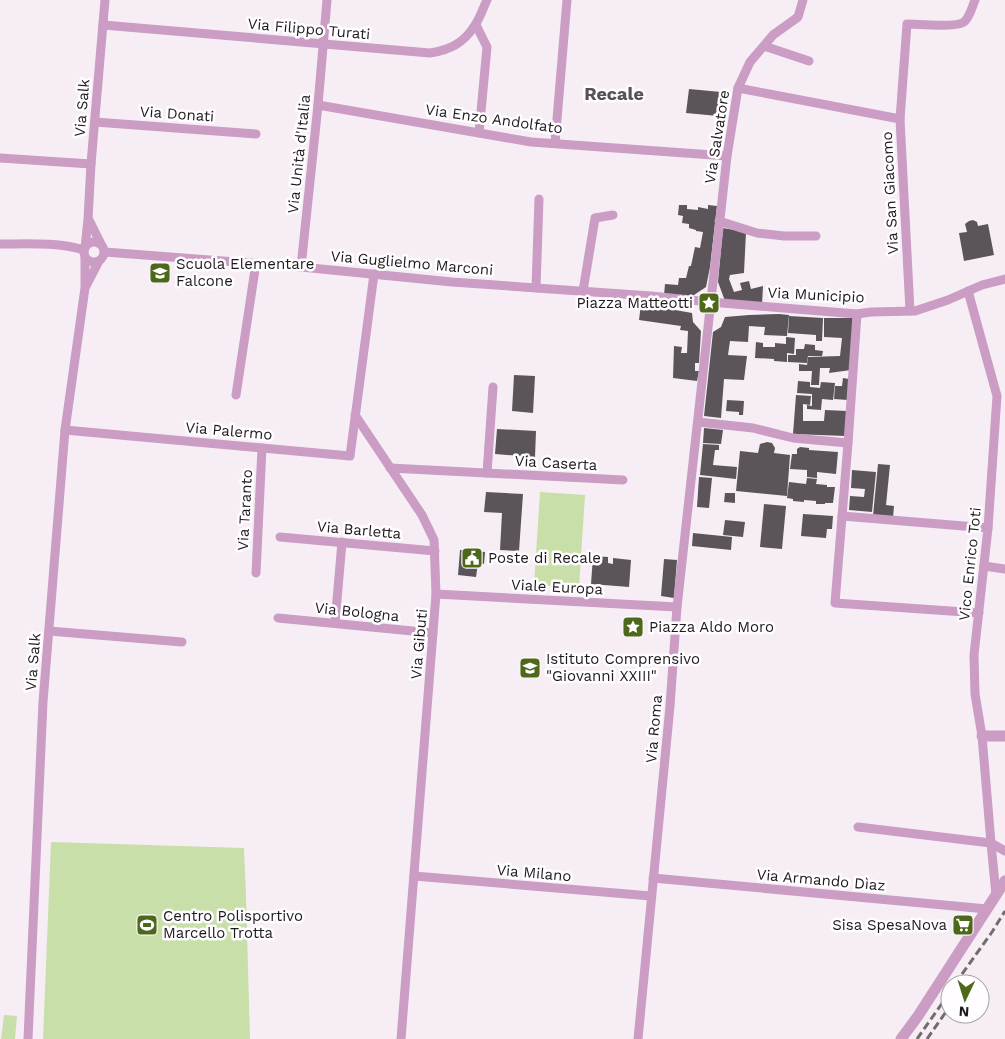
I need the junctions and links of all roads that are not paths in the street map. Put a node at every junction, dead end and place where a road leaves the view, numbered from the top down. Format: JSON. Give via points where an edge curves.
{"nodes":[{"id":1,"x":105,"y":0,"type":"edge"},
{"id":2,"x":327,"y":0,"type":"edge"},
{"id":3,"x":487,"y":0,"type":"edge"},
{"id":4,"x":567,"y":0,"type":"edge"},
{"id":5,"x":803,"y":0,"type":"edge"},
{"id":6,"x":975,"y":0,"type":"edge"},
{"id":7,"x":103,"y":25,"type":"junction"},
{"id":8,"x":476,"y":25,"type":"junction"},
{"id":9,"x":322,"y":44,"type":"junction"},
{"id":10,"x":764,"y":46,"type":"junction"},
{"id":11,"x":809,"y":60,"type":"dead end"},
{"id":12,"x":738,"y":88,"type":"junction"},
{"id":13,"x":318,"y":105,"type":"junction"},
{"id":14,"x":900,"y":119,"type":"junction"},
{"id":15,"x":95,"y":122,"type":"junction"},
{"id":16,"x":479,"y":133,"type":"junction"},
{"id":17,"x":256,"y":134,"type":"dead end"},
{"id":18,"x":555,"y":143,"type":"junction"},
{"id":19,"x":727,"y":156,"type":"junction"},
{"id":20,"x":0,"y":158,"type":"edge"},
{"id":21,"x":92,"y":164,"type":"junction"},
{"id":22,"x":539,"y":199,"type":"dead end"},
{"id":23,"x":613,"y":215,"type":"dead end"},
{"id":24,"x":88,"y":219,"type":"junction"},
{"id":25,"x":719,"y":221,"type":"junction"},
{"id":26,"x":816,"y":236,"type":"dead end"},
{"id":27,"x":0,"y":244,"type":"edge"},
{"id":28,"x":104,"y":249,"type":"junction"},
{"id":29,"x":84,"y":252,"type":"junction"},
{"id":30,"x":99,"y":261,"type":"junction"},
{"id":31,"x":256,"y":264,"type":"junction"},
{"id":32,"x":301,"y":267,"type":"junction"},
{"id":33,"x":374,"y":274,"type":"junction"},
{"id":34,"x":1005,"y":278,"type":"edge"},
{"id":35,"x":85,"y":288,"type":"junction"},
{"id":36,"x":536,"y":288,"type":"junction"},
{"id":37,"x":583,"y":291,"type":"junction"},
{"id":38,"x":968,"y":291,"type":"junction"},
{"id":39,"x":710,"y":302,"type":"junction"},
{"id":40,"x":910,"y":311,"type":"junction"},
{"id":41,"x":857,"y":314,"type":"junction"},
{"id":42,"x":493,"y":387,"type":"dead end"},
{"id":43,"x":236,"y":395,"type":"dead end"},
{"id":44,"x":355,"y":415,"type":"junction"},
{"id":45,"x":698,"y":422,"type":"junction"},
{"id":46,"x":65,"y":430,"type":"junction"},
{"id":47,"x":848,"y":443,"type":"junction"},
{"id":48,"x":262,"y":448,"type":"junction"},
{"id":49,"x":390,"y":468,"type":"junction"},
{"id":50,"x":487,"y":473,"type":"junction"},
{"id":51,"x":622,"y":480,"type":"dead end"},
{"id":52,"x":842,"y":516,"type":"junction"},
{"id":53,"x":988,"y":528,"type":"junction"},
{"id":54,"x":280,"y":537,"type":"dead end"},
{"id":55,"x":342,"y":542,"type":"junction"},
{"id":56,"x":435,"y":551,"type":"junction"},
{"id":57,"x":984,"y":566,"type":"junction"},
{"id":58,"x":1005,"y":569,"type":"edge"},
{"id":59,"x":256,"y":573,"type":"dead end"},
{"id":60,"x":436,"y":594,"type":"junction"},
{"id":61,"x":677,"y":607,"type":"junction"},
{"id":62,"x":979,"y":613,"type":"junction"},
{"id":63,"x":278,"y":618,"type":"dead end"},
{"id":64,"x":335,"y":623,"type":"junction"},
{"id":65,"x":49,"y":631,"type":"junction"},
{"id":66,"x":433,"y":633,"type":"junction"},
{"id":67,"x":182,"y":642,"type":"dead end"},
{"id":68,"x":982,"y":736,"type":"junction"},
{"id":69,"x":1005,"y":736,"type":"edge"},
{"id":70,"x":858,"y":827,"type":"dead end"},
{"id":71,"x":992,"y":843,"type":"junction"},
{"id":72,"x":1005,"y":851,"type":"edge"},
{"id":73,"x":414,"y":876,"type":"junction"},
{"id":74,"x":653,"y":878,"type":"junction"},
{"id":75,"x":1005,"y":880,"type":"edge"},
{"id":76,"x":996,"y":895,"type":"junction"},
{"id":77,"x":651,"y":896,"type":"junction"},
{"id":78,"x":987,"y":909,"type":"junction"},
{"id":79,"x":28,"y":1039,"type":"edge"},
{"id":80,"x":401,"y":1039,"type":"edge"},
{"id":81,"x":638,"y":1039,"type":"edge"},
{"id":82,"x":901,"y":1039,"type":"edge"}],
"edges":[{"from":1,"to":7,"type":"street","name":"Via Salk"},
{"from":2,"to":9,"type":"street","name":"Via Unità d'Italia"},
{"from":3,"to":8,"type":"street","name":"Via Filippo Turati"},
{"from":4,"to":18,"type":"street"},
{"from":5,"to":10,"type":"street","name":"Via Salvatore","via":[[798,17],[773,35]]},
{"from":6,"to":14,"type":"street","via":[[963,23],[907,24]]},
{"from":7,"to":9,"type":"street","name":"Via Filippo Turati"},
{"from":7,"to":15,"type":"street","name":"Via Salk"},
{"from":8,"to":9,"type":"street","name":"Via Filippo Turati","via":[[456,46],[430,53]]},
{"from":8,"to":16,"type":"street","via":[[487,47]]},
{"from":9,"to":13,"type":"street","name":"Via Unità d'Italia"},
{"from":10,"to":11,"type":"street"},
{"from":10,"to":12,"type":"street","name":"Via Salvatore","via":[[750,62]]},
{"from":12,"to":14,"type":"street","name":"Via San Giacomo"},
{"from":12,"to":19,"type":"street","name":"Via Salvatore"},
{"from":13,"to":16,"type":"street","name":"Via Enzo Andolfato"},
{"from":13,"to":32,"type":"street","name":"Via Unità d'Italia"},
{"from":14,"to":40,"type":"street","name":"Via San Giacomo"},
{"from":15,"to":17,"type":"street","name":"Via Donati"},
{"from":15,"to":21,"type":"street","name":"Via Salk"},
{"from":16,"to":18,"type":"street","name":"Via Enzo Andolfato"},
{"from":18,"to":19,"type":"street","name":"Via Enzo Andolfato"},
{"from":19,"to":25,"type":"street","name":"Via Salvatore"},
{"from":20,"to":21,"type":"street"},
{"from":21,"to":24,"type":"street","name":"Via Salk"},
{"from":22,"to":36,"type":"street"},
{"from":23,"to":37,"type":"street","via":[[595,218]]},
{"from":24,"to":28,"type":"street"},
{"from":24,"to":29,"type":"street","name":"Via Salk"},
{"from":25,"to":26,"type":"street","via":[[757,233]]},
{"from":25,"to":39,"type":"street","name":"Via Salvatore"},
{"from":27,"to":29,"type":"street","via":[[56,245]]},
{"from":28,"to":29,"type":"street","via":[[93,242]]},
{"from":28,"to":30,"type":"street","name":"Via Salk","via":[[104,256]]},
{"from":28,"to":31,"type":"street","name":"Via Guglielmo Marconi"},
{"from":29,"to":30,"type":"street","via":[[89,262]]},
{"from":29,"to":35,"type":"street","name":"Via Salk"},
{"from":30,"to":35,"type":"street","name":"Via Salk"},
{"from":31,"to":32,"type":"street","name":"Via Guglielmo Marconi"},
{"from":31,"to":43,"type":"street"},
{"from":32,"to":33,"type":"street","name":"Via Guglielmo Marconi"},
{"from":33,"to":36,"type":"street","name":"Via Guglielmo Marconi"},
{"from":33,"to":44,"type":"street"},
{"from":34,"to":38,"type":"street","name":"Via Municipio"},
{"from":35,"to":46,"type":"street","name":"Via Salk"},
{"from":36,"to":37,"type":"street","name":"Via Guglielmo Marconi"},
{"from":37,"to":39,"type":"street","name":"Via Guglielmo Marconi"},
{"from":38,"to":40,"type":"street","name":"Via Municipio"},
{"from":38,"to":53,"type":"street","name":"Vico Enrico Toti","via":[[997,396]]},
{"from":39,"to":41,"type":"street","name":"Via Municipio"},
{"from":39,"to":45,"type":"street","name":"Via Roma"},
{"from":40,"to":41,"type":"street","name":"Via Municipio"},
{"from":41,"to":47,"type":"street"},
{"from":42,"to":50,"type":"street"},
{"from":44,"to":48,"type":"street","name":"Via Palermo","via":[[350,456]]},
{"from":44,"to":49,"type":"street","name":"Via Gibuti"},
{"from":45,"to":47,"type":"street","via":[[754,428],[793,438]]},
{"from":45,"to":61,"type":"street","name":"Via Roma"},
{"from":46,"to":48,"type":"street","name":"Via Palermo"},
{"from":46,"to":65,"type":"street","name":"Via Salk"},
{"from":47,"to":52,"type":"street"},
{"from":48,"to":59,"type":"street","name":"Via Taranto"},
{"from":49,"to":50,"type":"street","name":"Via Caserta"},
{"from":49,"to":56,"type":"street","name":"Via Gibuti","via":[[422,515],[434,540]]},
{"from":50,"to":51,"type":"street","name":"Via Caserta"},
{"from":52,"to":53,"type":"street"},
{"from":52,"to":62,"type":"street","via":[[834,603]]},
{"from":53,"to":57,"type":"street","name":"Vico Enrico Toti"},
{"from":54,"to":55,"type":"street","name":"Via Barletta"},
{"from":55,"to":56,"type":"street","name":"Via Barletta"},
{"from":55,"to":64,"type":"street"},
{"from":56,"to":60,"type":"street","name":"Via Gibuti"},
{"from":57,"to":58,"type":"street"},
{"from":57,"to":62,"type":"street","name":"Vico Enrico Toti"},
{"from":60,"to":61,"type":"street","name":"Viale Europa"},
{"from":60,"to":66,"type":"street","name":"Via Gibuti"},
{"from":61,"to":74,"type":"street","name":"Via Roma"},
{"from":62,"to":68,"type":"street","name":"Vico Enrico Toti","via":[[974,655],[975,694]]},
{"from":63,"to":64,"type":"street","name":"Via Bologna"},
{"from":64,"to":66,"type":"street","name":"Via Bologna"},
{"from":65,"to":67,"type":"street"},
{"from":65,"to":79,"type":"street","name":"Via Salk"},
{"from":66,"to":73,"type":"street","name":"Via Gibuti"},
{"from":68,"to":69,"type":"street"},
{"from":68,"to":71,"type":"street","name":"Vico Enrico Toti"},
{"from":70,"to":71,"type":"street"},
{"from":71,"to":72,"type":"street"},
{"from":71,"to":76,"type":"street","name":"Vico Enrico Toti"},
{"from":73,"to":77,"type":"street","name":"Via Milano"},
{"from":73,"to":80,"type":"street","name":"Via Gibuti"},
{"from":74,"to":77,"type":"street","name":"Via Roma"},
{"from":74,"to":78,"type":"street","name":"Via Armando Dìaz"},
{"from":75,"to":76,"type":"street"},
{"from":76,"to":78,"type":"street"},
{"from":77,"to":81,"type":"street","name":"Via Roma"},
{"from":78,"to":82,"type":"street"}]}
